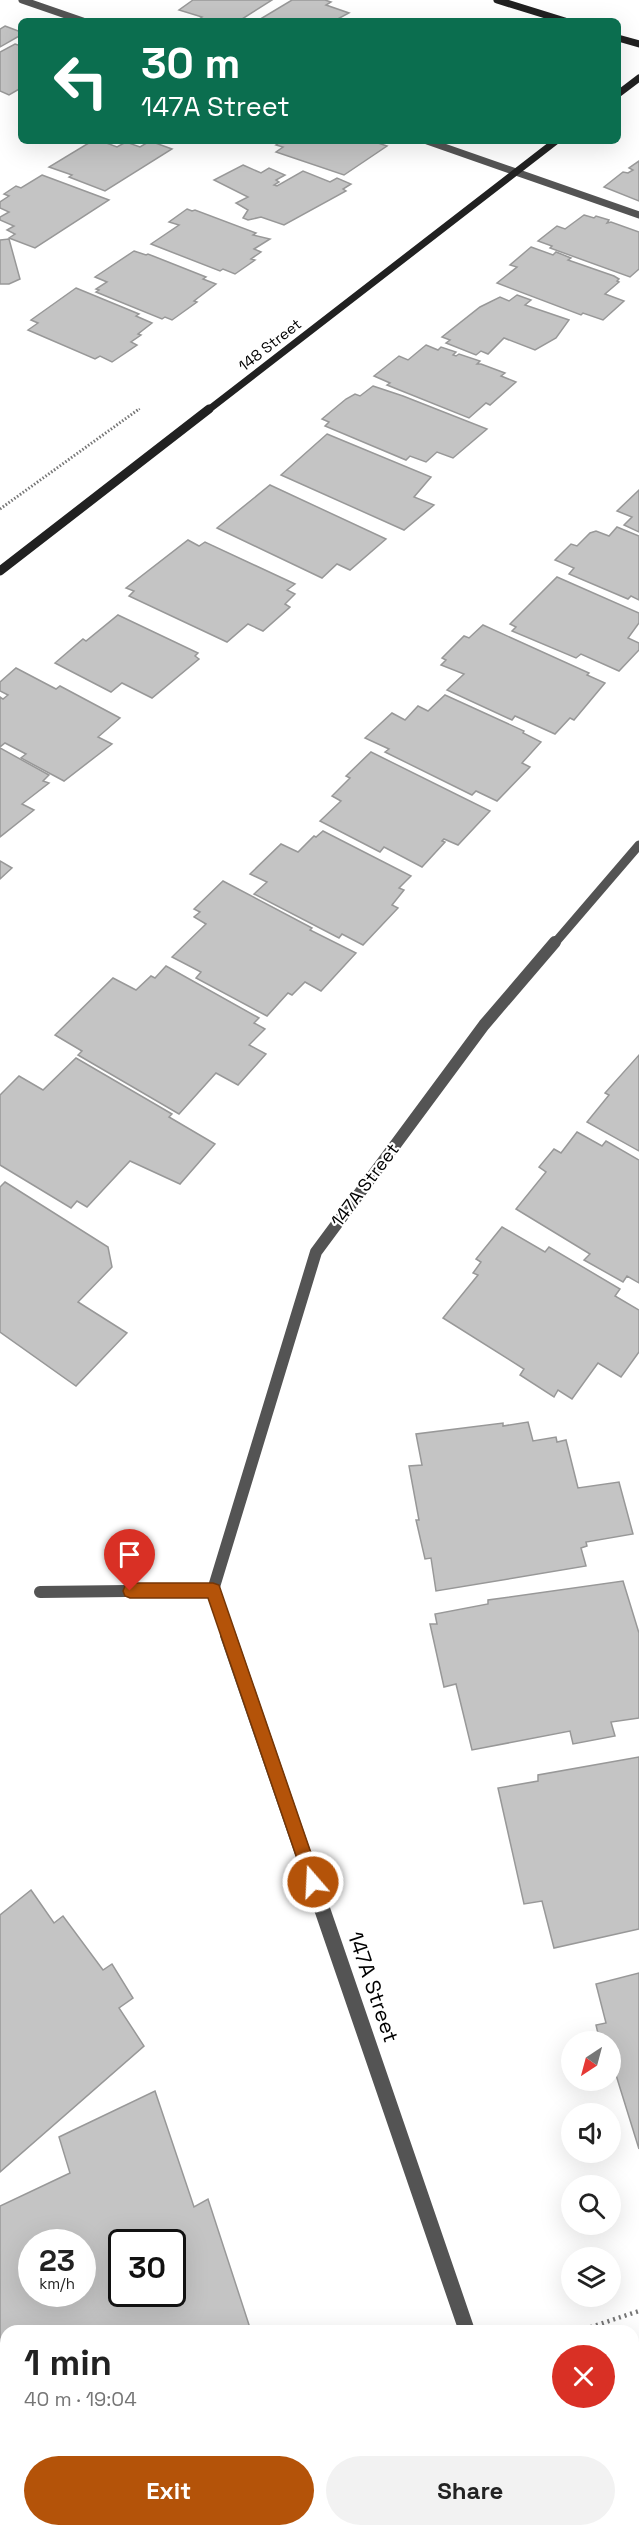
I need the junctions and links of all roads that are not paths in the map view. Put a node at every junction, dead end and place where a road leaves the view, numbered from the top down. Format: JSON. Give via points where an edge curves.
{"nodes":[{"id":1,"x":22,"y":0,"type":"edge"},
{"id":2,"x":497,"y":0,"type":"edge"},
{"id":3,"x":74,"y":18,"type":"edge"},
{"id":4,"x":554,"y":18,"type":"edge"},
{"id":5,"x":621,"y":39,"type":"edge"},
{"id":6,"x":639,"y":44,"type":"edge"},
{"id":7,"x":639,"y":78,"type":"edge"},
{"id":8,"x":621,"y":92,"type":"edge"},
{"id":9,"x":436,"y":144,"type":"edge"},
{"id":10,"x":552,"y":144,"type":"edge"},
{"id":11,"x":515,"y":172,"type":"junction"},
{"id":12,"x":639,"y":214,"type":"edge"},
{"id":13,"x":0,"y":571,"type":"edge"},
{"id":14,"x":639,"y":845,"type":"edge"},
{"id":15,"x":213,"y":1590,"type":"junction"},
{"id":16,"x":40,"y":1592,"type":"dead end"},
{"id":17,"x":464,"y":2325,"type":"edge"}],
"edges":[{"from":1,"to":3,"type":"street"},
{"from":2,"to":4,"type":"street"},
{"from":5,"to":6,"type":"street"},
{"from":7,"to":8,"type":"street"},
{"from":9,"to":11,"type":"street"},
{"from":10,"to":11,"type":"street","name":"148 Street"},
{"from":11,"to":12,"type":"street"},
{"from":11,"to":13,"type":"street","name":"148 Street"},
{"from":14,"to":15,"type":"street","name":"147A Street","via":[[484,1025],[316,1252]]},
{"from":15,"to":16,"type":"street"},
{"from":15,"to":17,"type":"street","name":"147A Street"}]}
